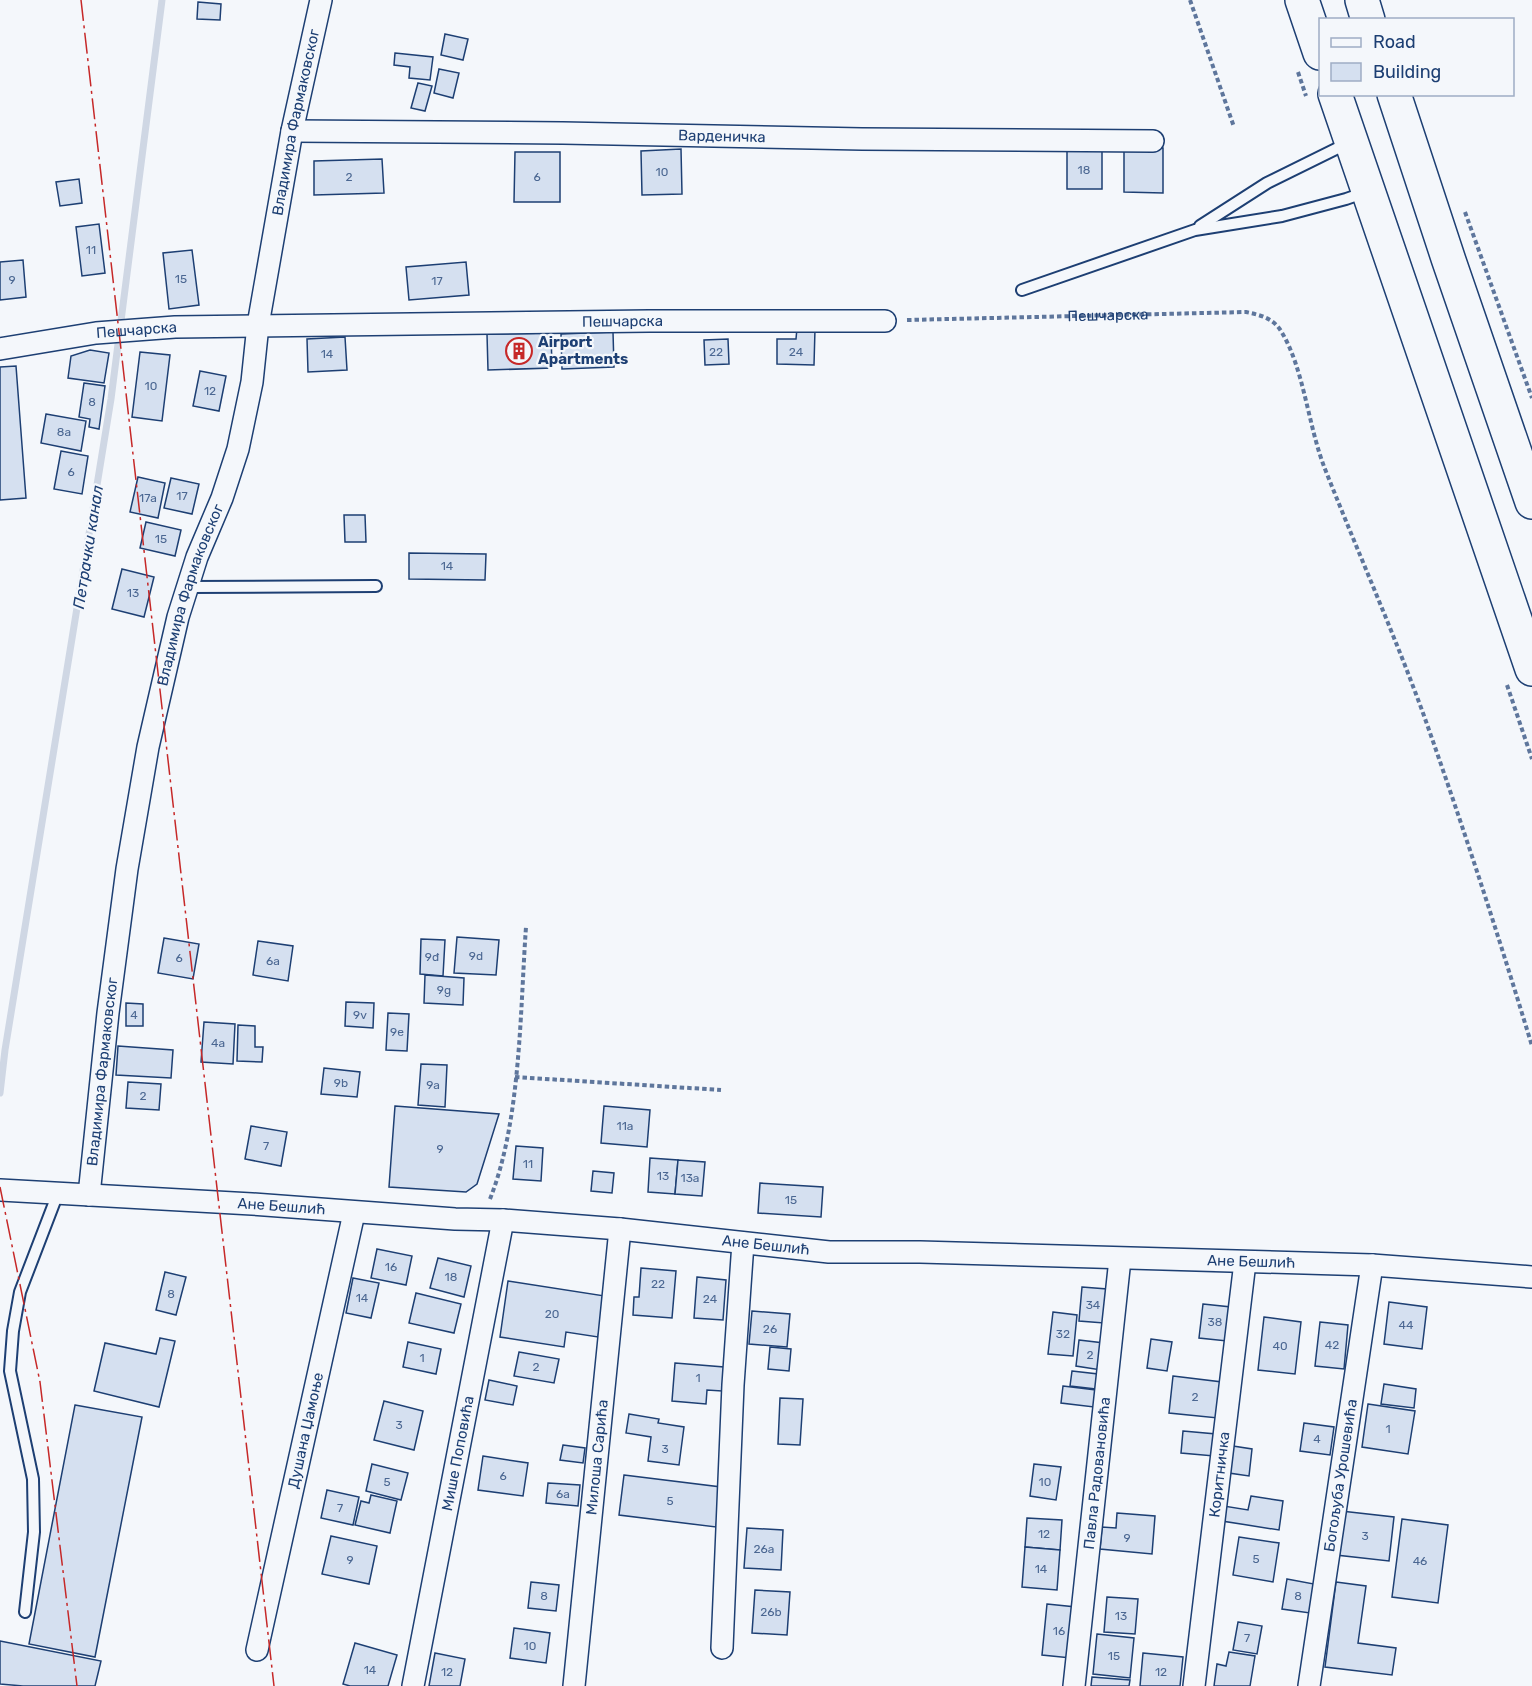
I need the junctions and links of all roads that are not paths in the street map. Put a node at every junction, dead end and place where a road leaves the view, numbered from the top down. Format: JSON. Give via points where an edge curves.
{"nodes":[{"id":1,"x":321,"y":0,"type":"edge"},
{"id":2,"x":1302,"y":0,"type":"edge"},
{"id":3,"x":1362,"y":0,"type":"edge"},
{"id":4,"x":1367,"y":18,"type":"edge"},
{"id":5,"x":1319,"y":50,"type":"edge"},
{"id":6,"x":1336,"y":96,"type":"edge"},
{"id":7,"x":1395,"y":96,"type":"edge"},
{"id":8,"x":292,"y":131,"type":"junction"},
{"id":9,"x":1153,"y":141,"type":"dead end"},
{"id":10,"x":1352,"y":142,"type":"junction"},
{"id":11,"x":1368,"y":191,"type":"junction"},
{"id":12,"x":1195,"y":230,"type":"junction"},
{"id":13,"x":1022,"y":290,"type":"dead end"},
{"id":14,"x":885,"y":321,"type":"road end"},
{"id":15,"x":258,"y":325,"type":"junction"},
{"id":16,"x":0,"y":349,"type":"edge"},
{"id":17,"x":1532,"y":502,"type":"edge"},
{"id":18,"x":376,"y":586,"type":"dead end"},
{"id":19,"x":188,"y":587,"type":"junction"},
{"id":20,"x":1532,"y":669,"type":"edge"},
{"id":21,"x":0,"y":1190,"type":"edge"},
{"id":22,"x":58,"y":1193,"type":"junction"},
{"id":23,"x":89,"y":1195,"type":"junction"},
{"id":24,"x":354,"y":1213,"type":"junction"},
{"id":25,"x":503,"y":1220,"type":"junction"},
{"id":26,"x":620,"y":1229,"type":"junction"},
{"id":27,"x":744,"y":1243,"type":"junction"},
{"id":28,"x":1120,"y":1260,"type":"junction"},
{"id":29,"x":1245,"y":1262,"type":"junction"},
{"id":30,"x":1372,"y":1265,"type":"junction"},
{"id":31,"x":1532,"y":1277,"type":"edge"},
{"id":32,"x":25,"y":1612,"type":"dead end"},
{"id":33,"x":722,"y":1648,"type":"dead end"},
{"id":34,"x":257,"y":1650,"type":"dead end"},
{"id":35,"x":413,"y":1686,"type":"edge"},
{"id":36,"x":574,"y":1686,"type":"edge"},
{"id":37,"x":1074,"y":1686,"type":"edge"},
{"id":38,"x":1194,"y":1686,"type":"edge"},
{"id":39,"x":1309,"y":1686,"type":"edge"}],
"edges":[{"from":1,"to":8,"type":"street","name":"Владимира Фармаковског"},
{"from":2,"to":5,"type":"highway"},
{"from":3,"to":4,"type":"highway"},
{"from":6,"to":10,"type":"highway"},
{"from":7,"to":17,"type":"highway"},
{"from":8,"to":9,"type":"street","name":"Варденичка"},
{"from":8,"to":15,"type":"street","name":"Владимира Фармаковског"},
{"from":10,"to":11,"type":"highway"},
{"from":10,"to":12,"type":"lane","via":[[1267,183]]},
{"from":11,"to":12,"type":"lane","via":[[1282,216]]},
{"from":11,"to":20,"type":"highway"},
{"from":12,"to":13,"type":"lane"},
{"from":14,"to":15,"type":"street","name":"Пешчарска"},
{"from":15,"to":16,"type":"street","name":"Пешчарска","via":[[96,333]]},
{"from":15,"to":19,"type":"street","name":"Владимира Фармаковског","via":[[252,382],[238,449]]},
{"from":18,"to":19,"type":"lane"},
{"from":19,"to":23,"type":"street","name":"Владимира Фармаковског","via":[[170,643],[129,858]]},
{"from":21,"to":22,"type":"street","name":"Ане Бешлић"},
{"from":22,"to":23,"type":"street","name":"Ане Бешлић"},
{"from":22,"to":32,"type":"lane","via":[[20,1292],[13,1331],[10,1371],[33,1479],[34,1532]]},
{"from":23,"to":24,"type":"street","name":"Ане Бешлић"},
{"from":24,"to":25,"type":"street","name":"Ане Бешлић"},
{"from":24,"to":34,"type":"street","name":"Душана Џамоње"},
{"from":25,"to":26,"type":"street","name":"Ане Бешлић"},
{"from":25,"to":35,"type":"street","name":"Мише Поповића"},
{"from":26,"to":27,"type":"street","name":"Ане Бешлић"},
{"from":26,"to":36,"type":"street","name":"Милоша Сарића"},
{"from":27,"to":28,"type":"street","name":"Ане Бешлић","via":[[829,1252]]},
{"from":27,"to":33,"type":"street","via":[[733,1385]]},
{"from":28,"to":29,"type":"street","name":"Ане Бешлић"},
{"from":28,"to":37,"type":"street","name":"Павла Радовановића"},
{"from":29,"to":30,"type":"street","name":"Ане Бешлић"},
{"from":29,"to":38,"type":"street","name":"Коритничка"},
{"from":30,"to":31,"type":"street","name":"Ане Бешлић"},
{"from":30,"to":39,"type":"street","name":"Богољуба Урошевића"}]}
